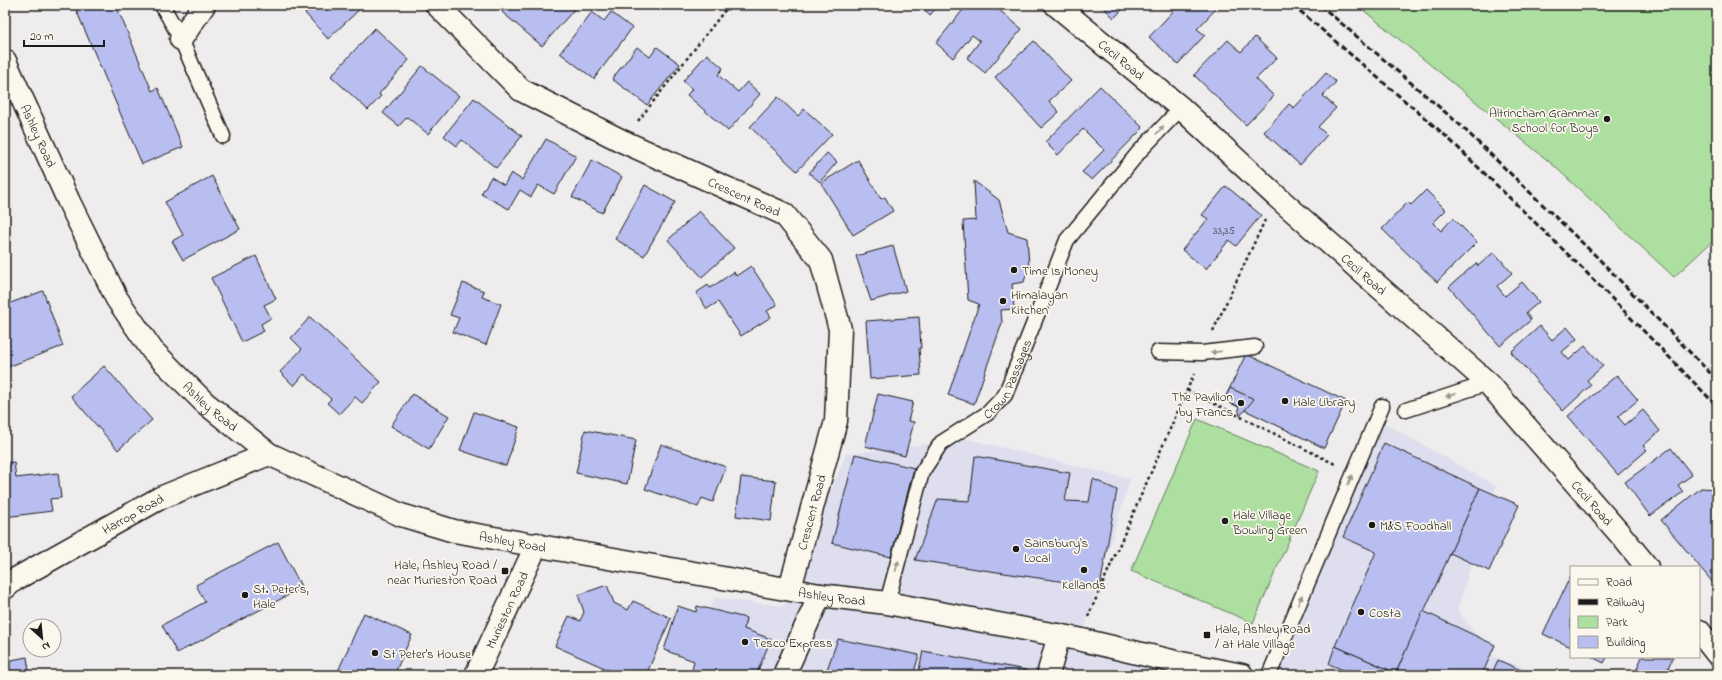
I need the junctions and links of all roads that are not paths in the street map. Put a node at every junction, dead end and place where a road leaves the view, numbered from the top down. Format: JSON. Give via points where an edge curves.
{"nodes":[{"id":1,"x":162,"y":5,"type":"edge"},
{"id":2,"x":204,"y":5,"type":"edge"},
{"id":3,"x":437,"y":5,"type":"edge"},
{"id":4,"x":1056,"y":5,"type":"edge"},
{"id":5,"x":181,"y":39,"type":"junction"},
{"id":6,"x":5,"y":61,"type":"edge"},
{"id":7,"x":1181,"y":108,"type":"junction"},
{"id":8,"x":223,"y":136,"type":"dead end"},
{"id":9,"x":1255,"y":347,"type":"dead end"},
{"id":10,"x":1158,"y":352,"type":"dead end"},
{"id":11,"x":1488,"y":383,"type":"junction"},
{"id":12,"x":1382,"y":406,"type":"dead end"},
{"id":13,"x":1406,"y":410,"type":"dead end"},
{"id":14,"x":268,"y":454,"type":"junction"},
{"id":15,"x":537,"y":544,"type":"junction"},
{"id":16,"x":1646,"y":566,"type":"edge"},
{"id":17,"x":8,"y":581,"type":"edge"},
{"id":18,"x":790,"y":588,"type":"junction"},
{"id":19,"x":820,"y":595,"type":"junction"},
{"id":20,"x":887,"y":603,"type":"junction"},
{"id":21,"x":1700,"y":632,"type":"edge"},
{"id":22,"x":1068,"y":637,"type":"junction"},
{"id":23,"x":1717,"y":654,"type":"edge"},
{"id":24,"x":476,"y":675,"type":"edge"},
{"id":25,"x":784,"y":675,"type":"edge"},
{"id":26,"x":1048,"y":675,"type":"edge"},
{"id":27,"x":1242,"y":675,"type":"edge"},
{"id":28,"x":1268,"y":675,"type":"edge"}],
"edges":[{"from":1,"to":5,"type":"lane"},
{"from":2,"to":5,"type":"street"},
{"from":3,"to":18,"type":"street","name":"Crescent Road","via":[[521,90],[622,141],[784,214],[820,260],[840,329],[836,421]]},
{"from":4,"to":7,"type":"street","name":"Cecil Road"},
{"from":5,"to":8,"type":"lane"},
{"from":6,"to":14,"type":"street","name":"Ashley Road","via":[[69,202],[117,298],[152,350],[205,403]]},
{"from":7,"to":11,"type":"street","name":"Cecil Road","via":[[1276,196]]},
{"from":20,"to":7,"type":"lane","name":"Crown Passages","one_way":true,"via":[[922,472],[941,443],[988,414],[1004,395],[1066,240],[1139,152]]},
{"from":9,"to":10,"type":"lane","one_way":true,"via":[[1202,353]]},
{"from":11,"to":13,"type":"lane","one_way":true},
{"from":11,"to":16,"type":"street","name":"Cecil Road"},
{"from":28,"to":12,"type":"lane","one_way":true},
{"from":14,"to":15,"type":"street","name":"Ashley Road","via":[[401,515],[454,531]]},
{"from":14,"to":17,"type":"street","name":"Harrop Road","via":[[160,498]]},
{"from":15,"to":18,"type":"street","name":"Ashley Road"},
{"from":15,"to":24,"type":"street","name":"Murieston Road"},
{"from":18,"to":19,"type":"street","name":"Ashley Road"},
{"from":19,"to":20,"type":"street","name":"Ashley Road"},
{"from":19,"to":25,"type":"street"},
{"from":20,"to":22,"type":"street","name":"Ashley Road"},
{"from":21,"to":23,"type":"street"},
{"from":22,"to":26,"type":"street"},
{"from":22,"to":27,"type":"street","name":"Ashley Road"}]}
